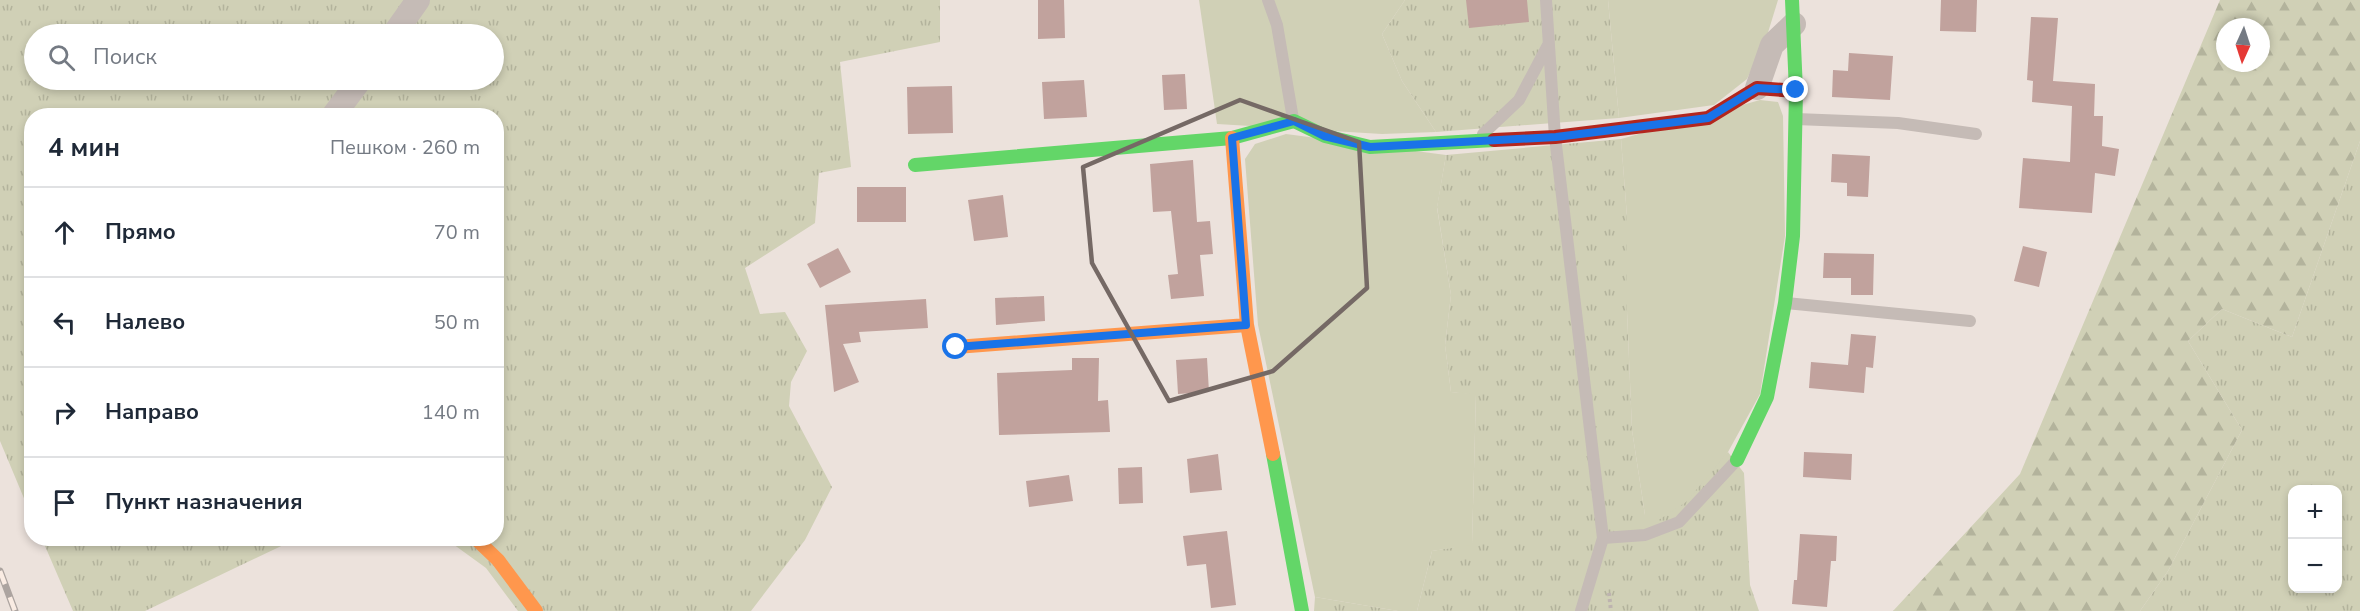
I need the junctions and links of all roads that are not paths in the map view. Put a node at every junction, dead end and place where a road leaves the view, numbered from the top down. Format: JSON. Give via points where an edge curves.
{"nodes":[{"id":1,"x":418,"y":0,"type":"edge"},
{"id":2,"x":1268,"y":0,"type":"edge"},
{"id":3,"x":1546,"y":0,"type":"edge"},
{"id":4,"x":1792,"y":0,"type":"edge"},
{"id":5,"x":401,"y":24,"type":"edge"},
{"id":6,"x":1794,"y":24,"type":"junction"},
{"id":7,"x":1549,"y":44,"type":"junction"},
{"id":8,"x":1757,"y":88,"type":"junction"},
{"id":9,"x":352,"y":90,"type":"edge"},
{"id":10,"x":1796,"y":90,"type":"junction"},
{"id":11,"x":339,"y":108,"type":"edge"},
{"id":12,"x":1795,"y":119,"type":"junction"},
{"id":13,"x":1294,"y":121,"type":"junction"},
{"id":14,"x":1976,"y":134,"type":"dead end"},
{"id":15,"x":1556,"y":137,"type":"junction"},
{"id":16,"x":1232,"y":138,"type":"junction"},
{"id":17,"x":1475,"y":141,"type":"junction"},
{"id":18,"x":915,"y":165,"type":"dead end"},
{"id":19,"x":1785,"y":303,"type":"junction"},
{"id":20,"x":1970,"y":321,"type":"dead end"},
{"id":21,"x":1246,"y":325,"type":"junction"},
{"id":22,"x":956,"y":347,"type":"dead end"},
{"id":23,"x":1737,"y":460,"type":"joint"},
{"id":24,"x":1603,"y":538,"type":"junction"},
{"id":25,"x":483,"y":546,"type":"edge"},
{"id":26,"x":536,"y":611,"type":"edge"},
{"id":27,"x":1302,"y":611,"type":"edge"},
{"id":28,"x":1581,"y":611,"type":"edge"}],
"edges":[{"from":1,"to":5,"type":"street"},
{"from":2,"to":13,"type":"lane","via":[[1277,25]]},
{"from":3,"to":7,"type":"lane"},
{"from":4,"to":6,"type":"street"},
{"from":6,"to":8,"type":"street","via":[[1772,45]]},
{"from":6,"to":10,"type":"street"},
{"from":7,"to":15,"type":"lane"},
{"from":7,"to":17,"type":"lane","via":[[1519,100]]},
{"from":8,"to":10,"type":"street"},
{"from":8,"to":15,"type":"street","via":[[1708,118]]},
{"from":9,"to":11,"type":"street"},
{"from":10,"to":12,"type":"street"},
{"from":12,"to":14,"type":"lane","via":[[1898,123]]},
{"from":12,"to":19,"type":"street","via":[[1793,236]]},
{"from":13,"to":16,"type":"street"},
{"from":13,"to":17,"type":"street","via":[[1324,136],[1370,147]]},
{"from":15,"to":17,"type":"street"},
{"from":15,"to":24,"type":"lane"},
{"from":16,"to":18,"type":"street"},
{"from":16,"to":21,"type":"street"},
{"from":19,"to":20,"type":"lane"},
{"from":19,"to":23,"type":"street","via":[[1767,397]]},
{"from":21,"to":22,"type":"street"},
{"from":21,"to":27,"type":"street"},
{"from":23,"to":24,"type":"lane","via":[[1679,522],[1646,535]]},
{"from":24,"to":28,"type":"lane"},
{"from":25,"to":26,"type":"street"}]}
